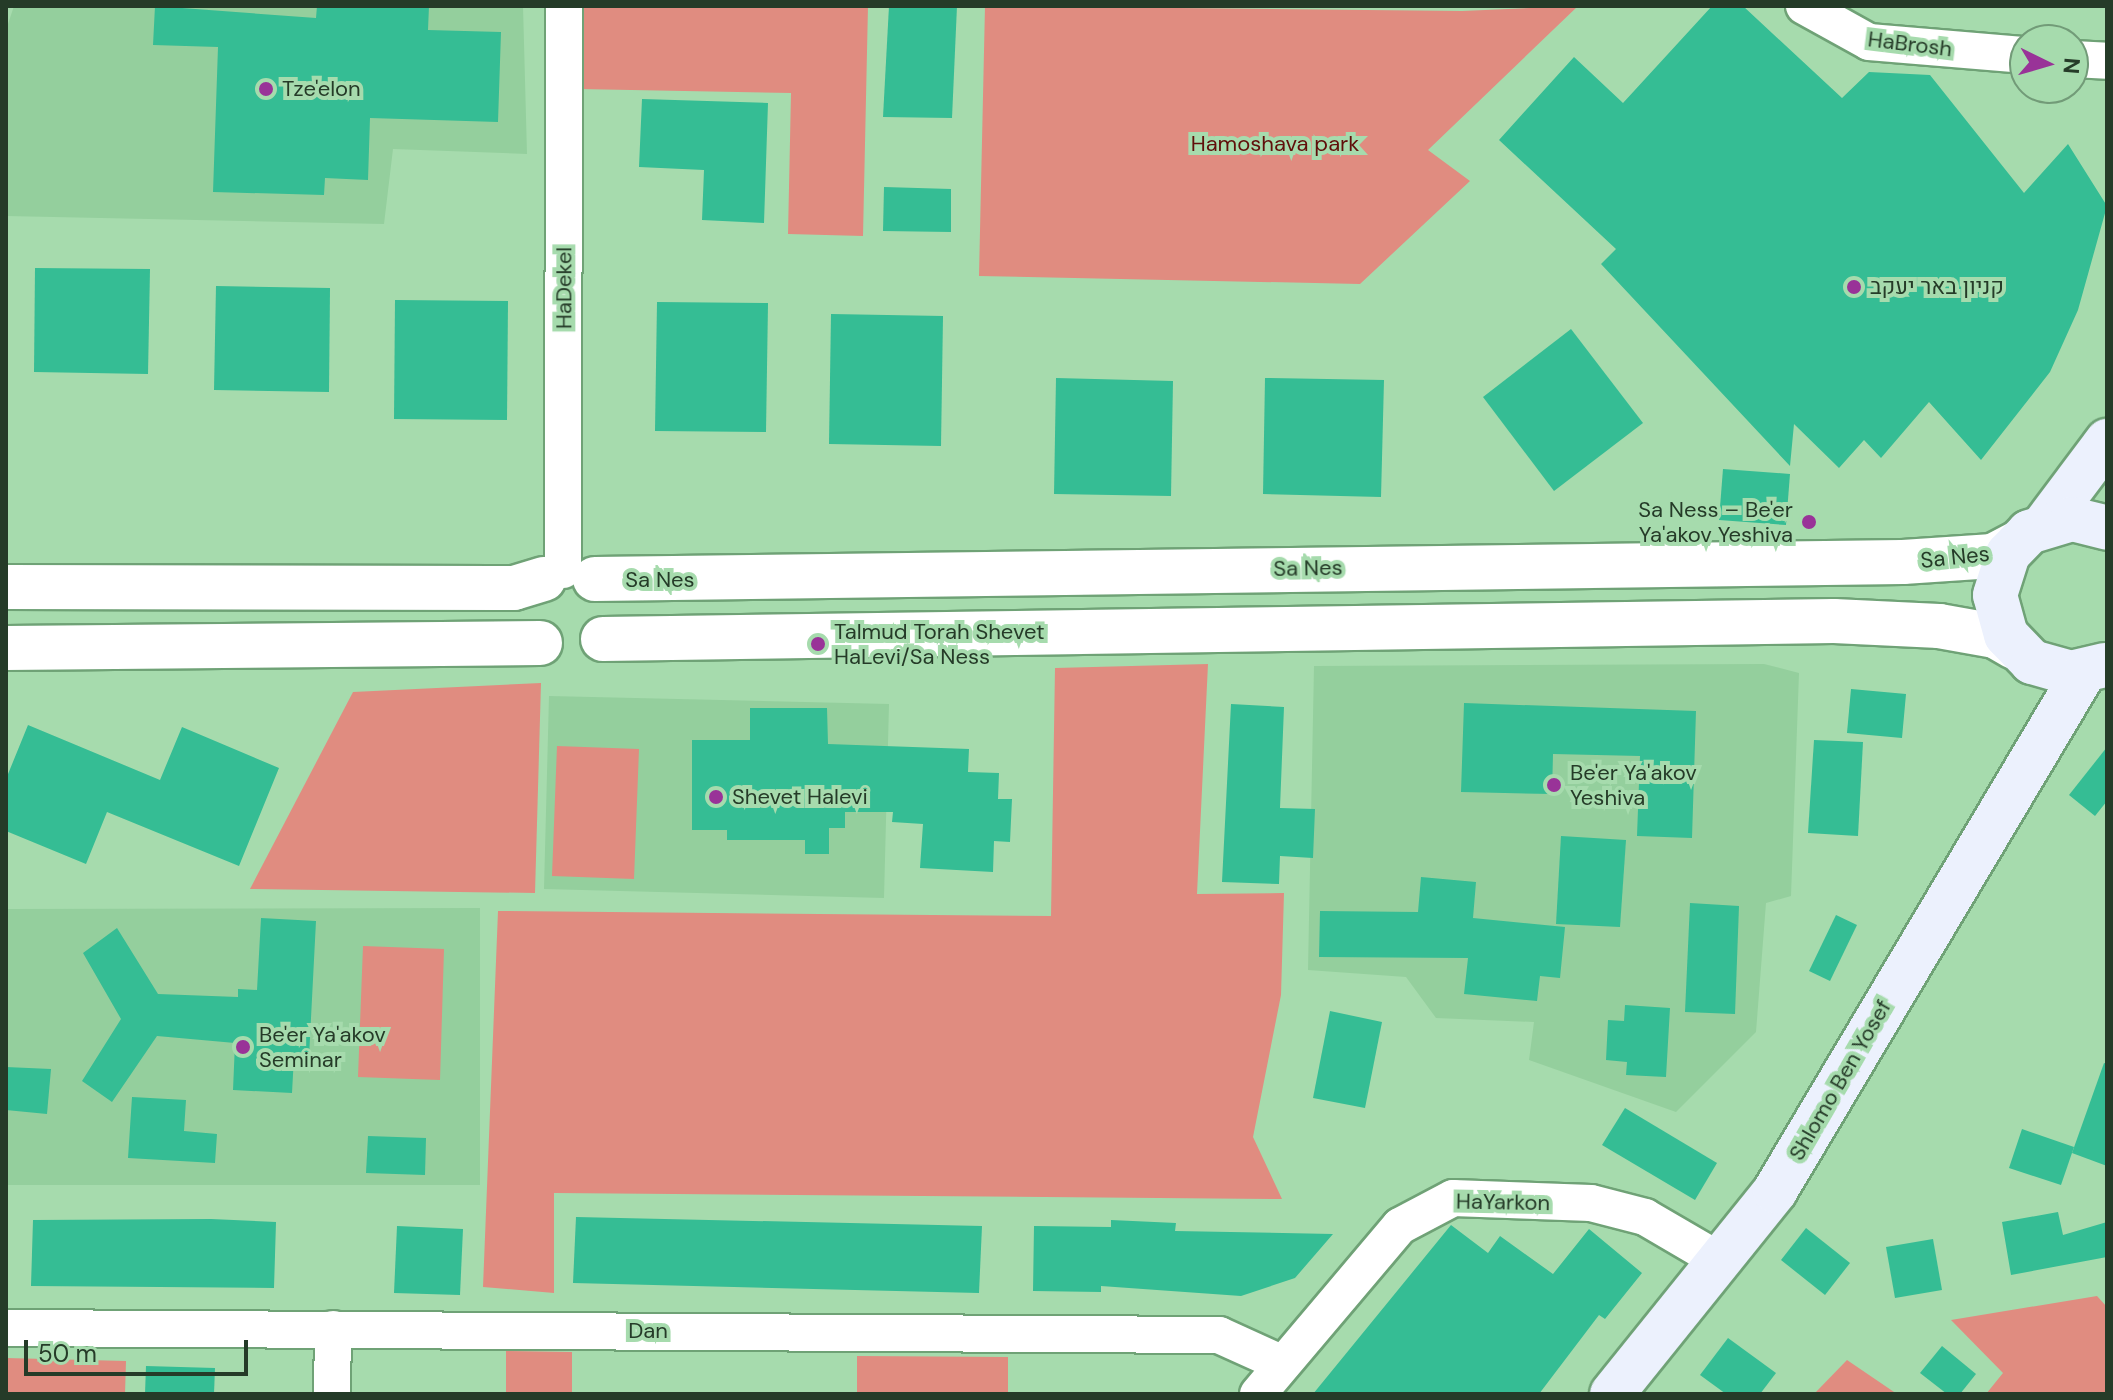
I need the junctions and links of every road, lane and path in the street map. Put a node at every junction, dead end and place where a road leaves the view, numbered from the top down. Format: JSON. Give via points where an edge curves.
{"nodes":[{"id":1,"x":564,"y":6,"type":"edge"},
{"id":2,"x":1804,"y":6,"type":"edge"},
{"id":3,"x":2009,"y":54,"type":"edge"},
{"id":4,"x":2107,"y":441,"type":"edge"},
{"id":5,"x":2107,"y":528,"type":"edge"},
{"id":6,"x":2031,"y":534,"type":"junction"},
{"id":7,"x":567,"y":576,"type":"junction"},
{"id":8,"x":6,"y":587,"type":"edge"},
{"id":9,"x":603,"y":639,"type":"junction"},
{"id":10,"x":540,"y":643,"type":"junction"},
{"id":11,"x":6,"y":648,"type":"edge"},
{"id":12,"x":2018,"y":651,"type":"junction"},
{"id":13,"x":2100,"y":668,"type":"edge"},
{"id":14,"x":2036,"y":744,"type":"junction"},
{"id":15,"x":1722,"y":1262,"type":"junction"},
{"id":16,"x":6,"y":1328,"type":"edge"},
{"id":17,"x":333,"y":1329,"type":"junction"},
{"id":18,"x":1283,"y":1364,"type":"junction"},
{"id":19,"x":332,"y":1394,"type":"edge"},
{"id":20,"x":1258,"y":1394,"type":"edge"},
{"id":21,"x":1612,"y":1394,"type":"edge"}],
"edges":[{"from":1,"to":7,"type":"street","name":"HaDekel"},
{"from":2,"to":3,"type":"street","name":"HaBrosh","via":[[1869,42]]},
{"from":4,"to":6,"type":"main road","name":"Shlomo Ben Yosef"},
{"from":5,"to":6,"type":"main road","via":[[2072,519]]},
{"from":6,"to":7,"type":"street","name":"Sa Nes","via":[[1993,556],[1903,562]]},
{"from":6,"to":12,"type":"main road","name":"Shlomo Ben Yosef","via":[[1995,595]]},
{"from":7,"to":8,"type":"street","name":"Sa Nes","via":[[514,588]]},
{"from":7,"to":9,"type":"street","via":[[610,601]]},
{"from":7,"to":10,"type":"street","via":[[528,617]]},
{"from":9,"to":10,"type":"street","via":[[565,655]]},
{"from":9,"to":12,"type":"street","via":[[1834,621],[1939,626]]},
{"from":10,"to":11,"type":"street"},
{"from":12,"to":13,"type":"main road","via":[[2058,672]]},
{"from":12,"to":14,"type":"main road","name":"Shlomo Ben Yosef","via":[[2042,695]]},
{"from":13,"to":14,"type":"main road","name":"Shlomo Ben Yosef"},
{"from":14,"to":15,"type":"main road","name":"Shlomo Ben Yosef","via":[[1775,1191]]},
{"from":15,"to":18,"type":"street","name":"HaYarkon","via":[[1645,1217],[1591,1203],[1453,1198],[1400,1226]]},
{"from":15,"to":21,"type":"main road","name":"Shlomo Ben Yosef"},
{"from":16,"to":17,"type":"street","name":"Dan"},
{"from":17,"to":18,"type":"street","name":"Dan","via":[[1219,1335]]},
{"from":17,"to":19,"type":"street"},
{"from":18,"to":20,"type":"street","name":"HaYarkon"}]}
